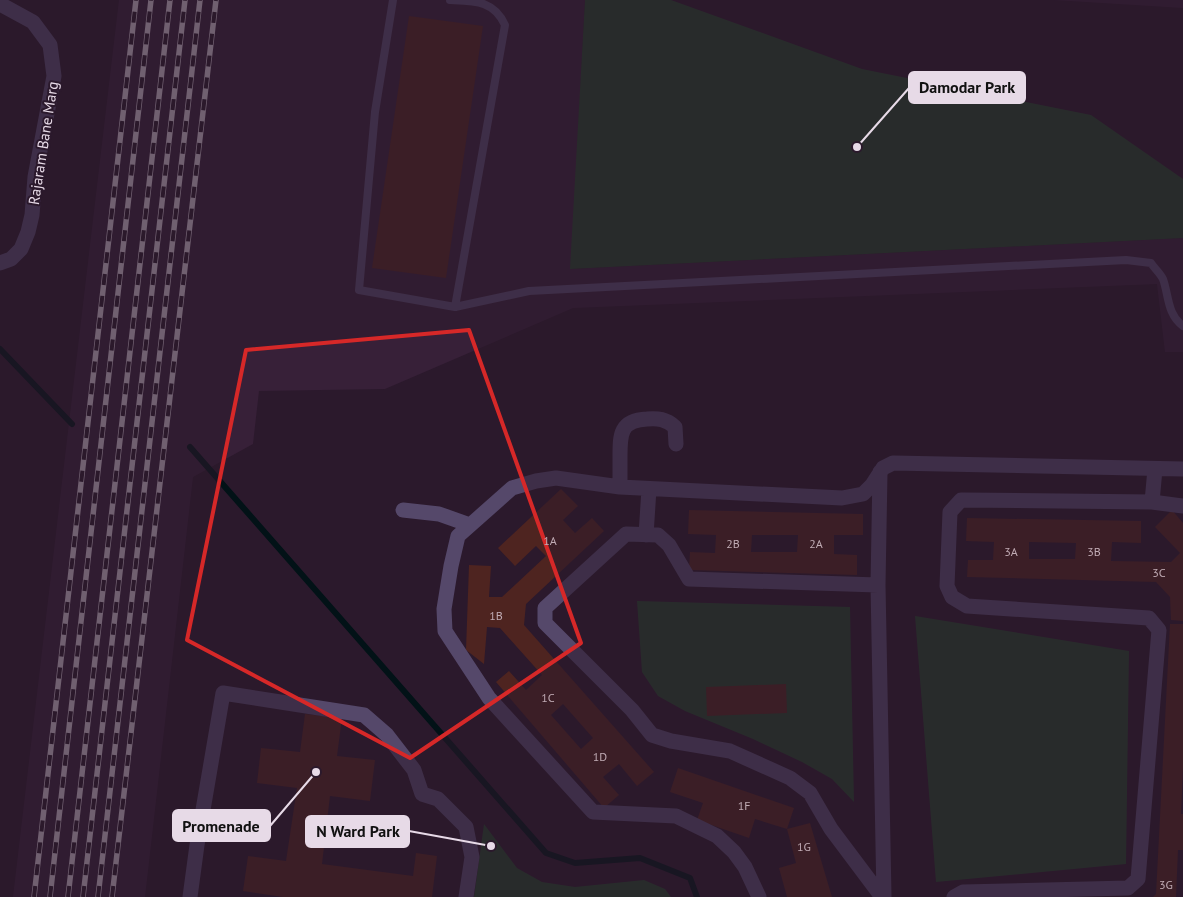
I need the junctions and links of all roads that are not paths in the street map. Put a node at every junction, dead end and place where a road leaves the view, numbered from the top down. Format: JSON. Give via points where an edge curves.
{"nodes":[{"id":1,"x":393,"y":0,"type":"edge"},
{"id":2,"x":450,"y":0,"type":"edge"},
{"id":3,"x":0,"y":4,"type":"edge"},
{"id":4,"x":0,"y":263,"type":"edge"},
{"id":5,"x":455,"y":307,"type":"junction"},
{"id":6,"x":1183,"y":326,"type":"edge"},
{"id":7,"x":676,"y":444,"type":"dead end"},
{"id":8,"x":1183,"y":468,"type":"edge"},
{"id":9,"x":1156,"y":469,"type":"junction"},
{"id":10,"x":880,"y":472,"type":"junction"},
{"id":11,"x":620,"y":487,"type":"junction"},
{"id":12,"x":649,"y":489,"type":"junction"},
{"id":13,"x":1152,"y":502,"type":"junction"},
{"id":14,"x":1183,"y":506,"type":"edge"},
{"id":15,"x":403,"y":510,"type":"dead end"},
{"id":16,"x":470,"y":525,"type":"junction"},
{"id":17,"x":646,"y":535,"type":"junction"},
{"id":18,"x":878,"y":585,"type":"junction"},
{"id":19,"x":190,"y":897,"type":"edge"},
{"id":20,"x":466,"y":897,"type":"edge"},
{"id":21,"x":759,"y":897,"type":"edge"},
{"id":22,"x":883,"y":897,"type":"edge"},
{"id":23,"x":954,"y":897,"type":"edge"}],
"edges":[{"from":1,"to":5,"type":"lane","via":[[375,112],[360,290]]},
{"from":2,"to":5,"type":"lane","via":[[480,2],[494,8],[505,25]]},
{"from":3,"to":4,"type":"street","name":"Rajaram Bane Marg","via":[[33,22],[50,46],[54,76],[28,232],[21,249]]},
{"from":5,"to":6,"type":"lane","via":[[529,291],[1126,260],[1150,263],[1162,278],[1170,308]]},
{"from":7,"to":11,"type":"street","via":[[675,427],[669,422],[658,418],[641,419],[626,425],[620,435]]},
{"from":8,"to":9,"type":"street"},
{"from":9,"to":10,"type":"street","via":[[893,463]]},
{"from":9,"to":13,"type":"street"},
{"from":10,"to":12,"type":"street","via":[[872,486],[862,494],[842,498]]},
{"from":10,"to":18,"type":"street"},
{"from":11,"to":12,"type":"street"},
{"from":11,"to":16,"type":"street","via":[[556,478],[536,481],[512,488]]},
{"from":12,"to":17,"type":"street"},
{"from":13,"to":14,"type":"street"},
{"from":13,"to":23,"type":"street","via":[[961,500],[950,512],[947,586],[952,597],[967,606],[1149,618],[1159,630],[1138,879],[1128,888],[963,892]]},
{"from":15,"to":16,"type":"street","via":[[439,514]]},
{"from":16,"to":21,"type":"street","via":[[458,536],[450,566],[444,609],[445,631],[489,698],[593,812],[676,816],[717,836],[745,867]]},
{"from":17,"to":18,"type":"street","via":[[658,535],[669,544],[689,579]]},
{"from":17,"to":22,"type":"street","via":[[626,534],[545,608],[545,623],[632,710],[652,735],[730,751],[790,778],[810,793],[830,829]]},
{"from":18,"to":22,"type":"street"},
{"from":19,"to":20,"type":"street","via":[[223,694],[364,716],[388,735],[414,770],[422,794],[438,799],[466,827],[472,857]]}]}
